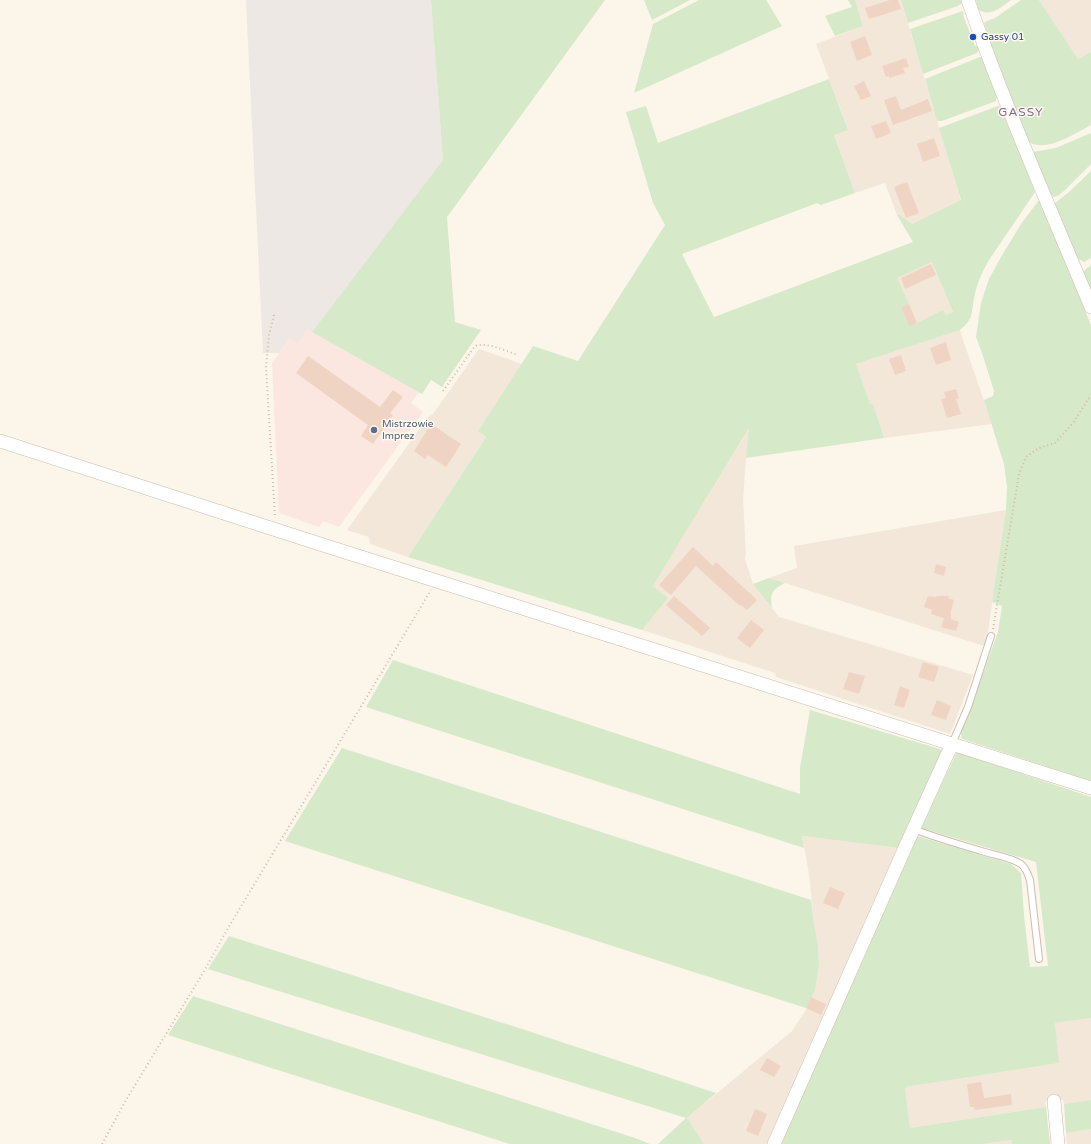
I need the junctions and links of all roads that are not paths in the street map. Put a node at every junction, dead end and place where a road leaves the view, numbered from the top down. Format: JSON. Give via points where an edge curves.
{"nodes":[{"id":1,"x":968,"y":0,"type":"edge"},
{"id":2,"x":1091,"y":307,"type":"edge"},
{"id":3,"x":0,"y":441,"type":"edge"},
{"id":4,"x":991,"y":636,"type":"road end"},
{"id":5,"x":952,"y":744,"type":"junction"},
{"id":6,"x":1091,"y":788,"type":"edge"},
{"id":7,"x":914,"y":829,"type":"junction"},
{"id":8,"x":1039,"y":959,"type":"dead end"},
{"id":9,"x":1054,"y":1101,"type":"dead end"},
{"id":10,"x":774,"y":1144,"type":"edge"},
{"id":11,"x":1058,"y":1144,"type":"edge"}],
"edges":[{"from":1,"to":2,"type":"street","via":[[1005,99]]},
{"from":3,"to":5,"type":"street"},
{"from":4,"to":5,"type":"lane","via":[[968,706]]},
{"from":5,"to":6,"type":"street"},
{"from":5,"to":7,"type":"street"},
{"from":7,"to":8,"type":"lane","via":[[1021,864],[1028,872],[1030,880]]},
{"from":7,"to":10,"type":"street"},
{"from":9,"to":11,"type":"street"}]}
